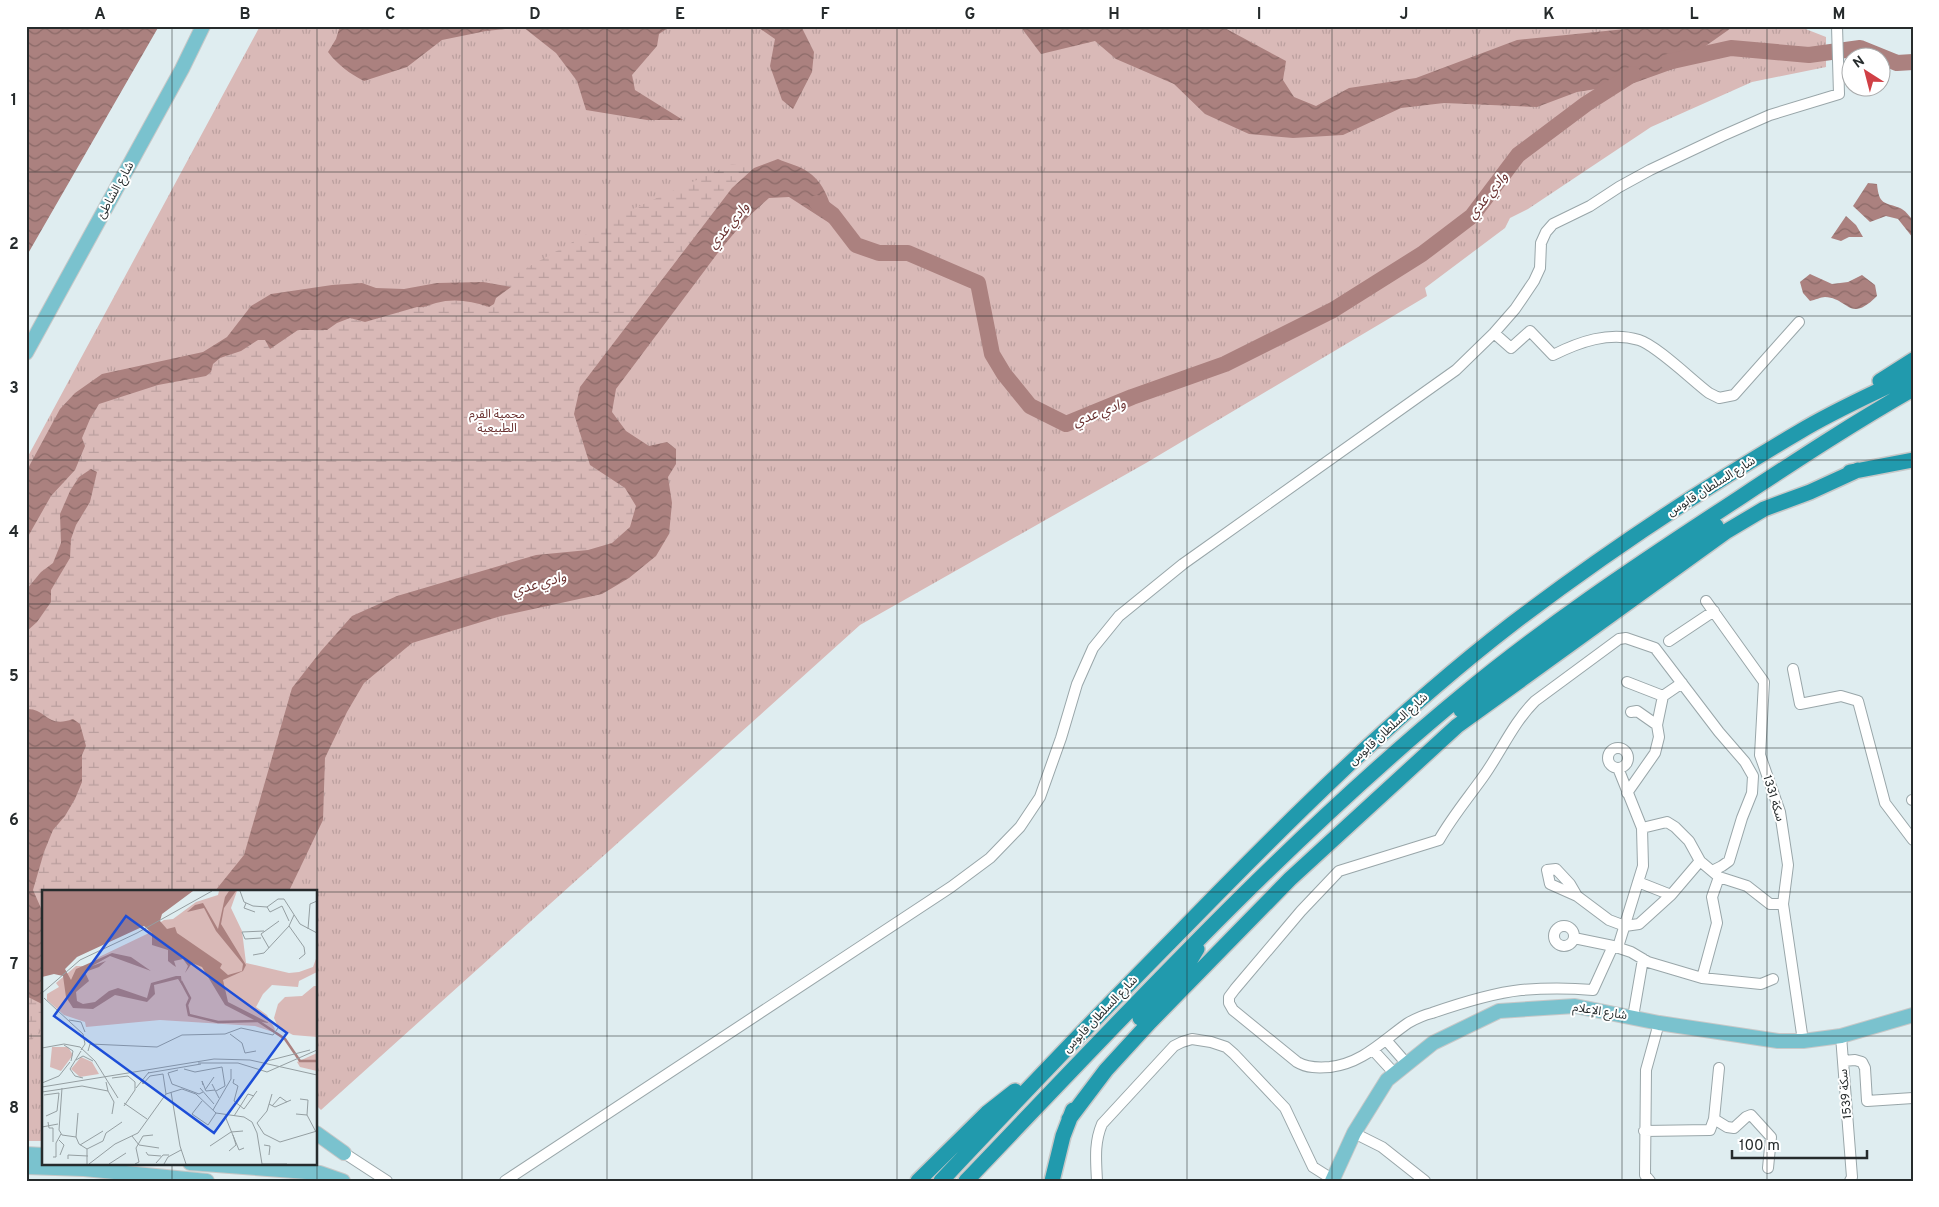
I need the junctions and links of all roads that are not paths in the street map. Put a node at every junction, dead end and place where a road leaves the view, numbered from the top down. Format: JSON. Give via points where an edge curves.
{"nodes":[{"id":1,"x":203,"y":26,"type":"edge"},
{"id":2,"x":1838,"y":28,"type":"edge"},
{"id":3,"x":1799,"y":322,"type":"dead end"},
{"id":4,"x":1494,"y":333,"type":"junction"},
{"id":5,"x":26,"y":353,"type":"edge"},
{"id":6,"x":1913,"y":360,"type":"edge"},
{"id":7,"x":1913,"y":374,"type":"edge"},
{"id":8,"x":1913,"y":389,"type":"edge"},
{"id":9,"x":1802,"y":430,"type":"junction"},
{"id":10,"x":1913,"y":460,"type":"edge"},
{"id":11,"x":1858,"y":470,"type":"junction"},
{"id":12,"x":1706,"y":601,"type":"dead end"},
{"id":13,"x":1714,"y":611,"type":"junction"},
{"id":14,"x":1669,"y":642,"type":"dead end"},
{"id":15,"x":1793,"y":669,"type":"dead end"},
{"id":16,"x":1627,"y":682,"type":"dead end"},
{"id":17,"x":1682,"y":683,"type":"junction"},
{"id":18,"x":1663,"y":696,"type":"junction"},
{"id":19,"x":1631,"y":712,"type":"dead end"},
{"id":20,"x":1657,"y":725,"type":"junction"},
{"id":21,"x":1618,"y":768,"type":"dead end"},
{"id":22,"x":1627,"y":793,"type":"junction"},
{"id":23,"x":1350,"y":794,"type":"junction"},
{"id":24,"x":1642,"y":828,"type":"junction"},
{"id":25,"x":1913,"y":840,"type":"edge"},
{"id":26,"x":1700,"y":861,"type":"junction"},
{"id":27,"x":1716,"y":874,"type":"junction"},
{"id":28,"x":1638,"y":882,"type":"junction"},
{"id":29,"x":1671,"y":895,"type":"junction"},
{"id":30,"x":1577,"y":896,"type":"dead end"},
{"id":31,"x":1783,"y":904,"type":"junction"},
{"id":32,"x":1214,"y":922,"type":"junction"},
{"id":33,"x":1624,"y":926,"type":"junction"},
{"id":34,"x":1574,"y":938,"type":"dead end"},
{"id":35,"x":1616,"y":947,"type":"junction"},
{"id":36,"x":1643,"y":959,"type":"junction"},
{"id":37,"x":1702,"y":978,"type":"junction"},
{"id":38,"x":1773,"y":979,"type":"dead end"},
{"id":39,"x":1913,"y":1015,"type":"edge"},
{"id":40,"x":1632,"y":1017,"type":"junction"},
{"id":41,"x":1659,"y":1023,"type":"junction"},
{"id":42,"x":1841,"y":1036,"type":"junction"},
{"id":43,"x":1386,"y":1040,"type":"junction"},
{"id":44,"x":1803,"y":1041,"type":"junction"},
{"id":45,"x":1373,"y":1050,"type":"junction"},
{"id":46,"x":1056,"y":1059,"type":"junction"},
{"id":47,"x":1843,"y":1061,"type":"junction"},
{"id":48,"x":1407,"y":1064,"type":"junction"},
{"id":49,"x":1719,"y":1068,"type":"dead end"},
{"id":50,"x":1395,"y":1074,"type":"junction"},
{"id":51,"x":1913,"y":1098,"type":"edge"},
{"id":52,"x":1069,"y":1119,"type":"junction"},
{"id":53,"x":1714,"y":1119,"type":"junction"},
{"id":54,"x":1644,"y":1131,"type":"junction"},
{"id":55,"x":1354,"y":1133,"type":"junction"},
{"id":56,"x":318,"y":1134,"type":"edge"},
{"id":57,"x":318,"y":1141,"type":"edge"},
{"id":58,"x":344,"y":1153,"type":"junction"},
{"id":59,"x":26,"y":1154,"type":"edge"},
{"id":60,"x":42,"y":1155,"type":"edge"},
{"id":61,"x":204,"y":1164,"type":"edge"},
{"id":62,"x":263,"y":1164,"type":"edge"},
{"id":63,"x":26,"y":1167,"type":"edge"},
{"id":64,"x":1768,"y":1168,"type":"dead end"},
{"id":65,"x":285,"y":1170,"type":"junction"},
{"id":66,"x":1332,"y":1180,"type":"edge"},
{"id":67,"x":207,"y":1181,"type":"edge"},
{"id":68,"x":343,"y":1181,"type":"edge"},
{"id":69,"x":387,"y":1181,"type":"edge"},
{"id":70,"x":506,"y":1181,"type":"edge"},
{"id":71,"x":918,"y":1181,"type":"edge"},
{"id":72,"x":941,"y":1181,"type":"edge"},
{"id":73,"x":966,"y":1181,"type":"edge"},
{"id":74,"x":1052,"y":1181,"type":"edge"},
{"id":75,"x":1097,"y":1181,"type":"edge"},
{"id":76,"x":1425,"y":1181,"type":"edge"},
{"id":77,"x":1650,"y":1181,"type":"edge"},
{"id":78,"x":1850,"y":1181,"type":"edge"}],
"edges":[{"from":1,"to":5,"type":"main road","name":"شارع الشاطئ"},
{"from":2,"to":4,"type":"street","via":[[1840,94],[1770,115],[1722,136],[1642,174],[1553,224],[1541,243],[1540,268],[1534,281]]},
{"from":3,"to":4,"type":"street","via":[[1734,395],[1719,398],[1640,340],[1622,337],[1580,342],[1553,355],[1530,331],[1511,348]]},
{"from":4,"to":70,"type":"street","via":[[1456,370],[1183,564],[1119,616],[1093,648],[1077,684],[1040,797],[1020,827],[990,858]]},
{"from":6,"to":9,"type":"highway"},
{"from":7,"to":9,"type":"highway","name":"شارع السلطان قابوس"},
{"from":8,"to":23,"type":"highway","name":"شارع السلطان قابوس","via":[[1793,462],[1550,626],[1463,695]]},
{"from":9,"to":46,"type":"highway","name":"شارع السلطان قابوس","via":[[1689,499],[1623,544],[1512,624],[1448,676],[1257,852]]},
{"from":10,"to":11,"type":"highway"},
{"from":11,"to":23,"type":"highway","via":[[1807,482],[1767,497],[1731,517],[1601,607]]},
{"from":11,"to":52,"type":"highway","via":[[1764,509],[1727,531],[1457,726],[1284,886],[1118,1056]]},
{"from":12,"to":13,"type":"street","name":"سكة 1331"},
{"from":13,"to":14,"type":"street"},
{"from":13,"to":31,"type":"street","name":"سكة 1331","via":[[1764,682],[1760,755],[1780,812],[1788,865]]},
{"from":15,"to":25,"type":"street","via":[[1800,704],[1841,696],[1858,701],[1885,803]]},
{"from":16,"to":18,"type":"street"},
{"from":17,"to":18,"type":"street"},
{"from":17,"to":27,"type":"street","via":[[1753,776],[1752,793],[1729,861]]},
{"from":17,"to":45,"type":"street","via":[[1655,648],[1626,638],[1607,647],[1526,711],[1439,840],[1339,871],[1229,997],[1233,1010],[1305,1066],[1341,1066]]},
{"from":18,"to":20,"type":"street"},
{"from":19,"to":20,"type":"street","via":[[1637,712]]},
{"from":20,"to":22,"type":"street","via":[[1659,738],[1655,753]]},
{"from":21,"to":22,"type":"street"},
{"from":22,"to":24,"type":"street"},
{"from":23,"to":32,"type":"highway","name":"شارع السلطان قابوس"},
{"from":24,"to":26,"type":"street","via":[[1667,822],[1675,826],[1690,841]]},
{"from":24,"to":28,"type":"street","via":[[1643,866]]},
{"from":26,"to":27,"type":"street"},
{"from":26,"to":29,"type":"street"},
{"from":27,"to":31,"type":"street","via":[[1747,886],[1770,904]]},
{"from":27,"to":37,"type":"street","via":[[1712,897],[1717,924]]},
{"from":28,"to":29,"type":"street"},
{"from":28,"to":33,"type":"street"},
{"from":29,"to":33,"type":"street","via":[[1639,924]]},
{"from":30,"to":33,"type":"street","via":[[1609,920]]},
{"from":31,"to":44,"type":"street","name":"سكة 1331"},
{"from":32,"to":52,"type":"highway","via":[[1185,969],[1092,1073]]},
{"from":32,"to":73,"type":"highway","name":"شارع السلطان قابوس"},
{"from":33,"to":35,"type":"street"},
{"from":34,"to":35,"type":"street"},
{"from":35,"to":36,"type":"street"},
{"from":35,"to":43,"type":"street","via":[[1593,990],[1519,990],[1432,1013],[1409,1022]]},
{"from":36,"to":37,"type":"street"},
{"from":36,"to":40,"type":"street"},
{"from":37,"to":38,"type":"street","via":[[1760,984]]},
{"from":39,"to":42,"type":"main road","name":"شارع الإعلام"},
{"from":40,"to":41,"type":"main road","name":"شارع الإعلام"},
{"from":40,"to":48,"type":"main road","name":"شارع الإعلام","via":[[1575,1006],[1499,1011],[1433,1043]]},
{"from":41,"to":44,"type":"main road","name":"شارع الإعلام","via":[[1778,1041]]},
{"from":41,"to":54,"type":"street","via":[[1646,1070]]},
{"from":42,"to":44,"type":"main road","name":"شارع الإعلام"},
{"from":42,"to":47,"type":"street","name":"سكة 1539"},
{"from":43,"to":45,"type":"street"},
{"from":43,"to":48,"type":"street"},
{"from":45,"to":50,"type":"street"},
{"from":46,"to":71,"type":"highway","via":[[987,1113]]},
{"from":46,"to":72,"type":"highway","name":"شارع السلطان قابوس"},
{"from":47,"to":51,"type":"street","via":[[1862,1062],[1867,1101]]},
{"from":47,"to":78,"type":"street","name":"سكة 1539"},
{"from":48,"to":50,"type":"main road","name":"شارع الإعلام"},
{"from":49,"to":53,"type":"street"},
{"from":50,"to":55,"type":"main road","name":"شارع الإعلام"},
{"from":52,"to":74,"type":"highway"},
{"from":53,"to":54,"type":"street","via":[[1710,1130],[1705,1131]]},
{"from":53,"to":64,"type":"street","via":[[1734,1128],[1751,1116],[1771,1137]]},
{"from":54,"to":77,"type":"street","via":[[1645,1175]]},
{"from":55,"to":66,"type":"main road","name":"شارع الإعلام"},
{"from":55,"to":76,"type":"street","via":[[1382,1147]]},
{"from":56,"to":58,"type":"main road"},
{"from":57,"to":58,"type":"main road"},
{"from":58,"to":69,"type":"street"},
{"from":59,"to":60,"type":"main road"},
{"from":61,"to":65,"type":"main road"},
{"from":62,"to":65,"type":"main road"},
{"from":63,"to":67,"type":"main road"},
{"from":65,"to":68,"type":"main road","via":[[320,1173]]},
{"from":66,"to":75,"type":"street","via":[[1313,1167],[1285,1108],[1234,1054],[1219,1044],[1192,1039],[1174,1046],[1102,1124],[1095,1155]]}]}
